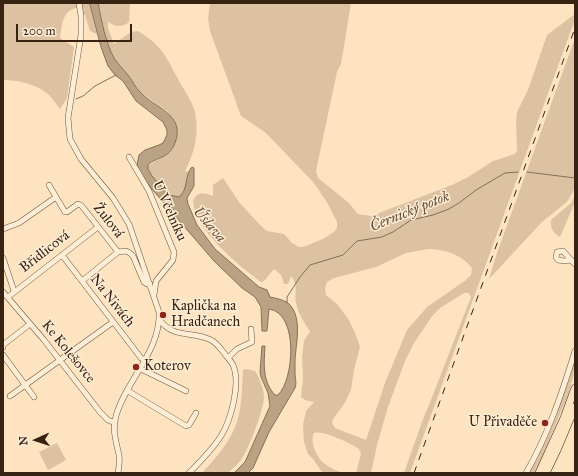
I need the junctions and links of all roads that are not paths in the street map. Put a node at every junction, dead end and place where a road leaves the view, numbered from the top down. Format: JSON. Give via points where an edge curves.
{"nodes":[{"id":1,"x":79,"y":3,"type":"edge"},
{"id":2,"x":129,"y":157,"type":"dead end"},
{"id":3,"x":49,"y":185,"type":"dead end"},
{"id":4,"x":56,"y":197,"type":"junction"},
{"id":5,"x":98,"y":227,"type":"junction"},
{"id":6,"x":3,"y":229,"type":"edge"},
{"id":7,"x":118,"y":252,"type":"junction"},
{"id":8,"x":62,"y":255,"type":"junction"},
{"id":9,"x":3,"y":258,"type":"edge"},
{"id":10,"x":571,"y":260,"type":"dead end"},
{"id":11,"x":575,"y":264,"type":"edge"},
{"id":12,"x":82,"y":280,"type":"junction"},
{"id":13,"x":150,"y":284,"type":"junction"},
{"id":14,"x":14,"y":291,"type":"junction"},
{"id":15,"x":6,"y":296,"type":"edge"},
{"id":16,"x":154,"y":296,"type":"junction"},
{"id":17,"x":3,"y":301,"type":"edge"},
{"id":18,"x":159,"y":319,"type":"junction"},
{"id":19,"x":113,"y":322,"type":"junction"},
{"id":20,"x":30,"y":324,"type":"junction"},
{"id":21,"x":170,"y":330,"type":"junction"},
{"id":22,"x":251,"y":330,"type":"dead end"},
{"id":23,"x":156,"y":334,"type":"junction"},
{"id":24,"x":3,"y":347,"type":"edge"},
{"id":25,"x":575,"y":350,"type":"edge"},
{"id":26,"x":3,"y":355,"type":"edge"},
{"id":27,"x":228,"y":358,"type":"junction"},
{"id":28,"x":59,"y":360,"type":"junction"},
{"id":29,"x":145,"y":360,"type":"junction"},
{"id":30,"x":139,"y":368,"type":"junction"},
{"id":31,"x":25,"y":385,"type":"junction"},
{"id":32,"x":575,"y":388,"type":"edge"},
{"id":33,"x":128,"y":391,"type":"junction"},
{"id":34,"x":186,"y":391,"type":"dead end"},
{"id":35,"x":10,"y":396,"type":"dead end"},
{"id":36,"x":34,"y":396,"type":"dead end"},
{"id":37,"x":575,"y":407,"type":"edge"},
{"id":38,"x":196,"y":413,"type":"dead end"},
{"id":39,"x":115,"y":423,"type":"junction"},
{"id":40,"x":118,"y":473,"type":"edge"},
{"id":41,"x":189,"y":473,"type":"edge"},
{"id":42,"x":526,"y":473,"type":"edge"},
{"id":43,"x":540,"y":473,"type":"edge"},
{"id":44,"x":546,"y":473,"type":"edge"}],
"edges":[{"from":1,"to":13,"type":"street","via":[[80,35],[68,118],[70,139],[81,159],[126,217]]},
{"from":2,"to":16,"type":"street","name":"U Včelníku","via":[[149,191],[174,252],[173,260],[156,281]]},
{"from":3,"to":4,"type":"street","name":"Žulová"},
{"from":4,"to":5,"type":"street","name":"Žulová","via":[[65,212],[78,204],[81,205]]},
{"from":4,"to":6,"type":"street","via":[[19,222]]},
{"from":5,"to":7,"type":"street","name":"Žulová"},
{"from":5,"to":8,"type":"street","name":"Břidlicová"},
{"from":7,"to":12,"type":"street"},
{"from":7,"to":13,"type":"street","via":[[126,251],[132,254],[144,282]]},
{"from":8,"to":12,"type":"street","name":"Na Nivách"},
{"from":8,"to":14,"type":"street","name":"Břidlicová"},
{"from":9,"to":14,"type":"street"},
{"from":10,"to":11,"type":"street"},
{"from":12,"to":19,"type":"street","name":"Na Nivách"},
{"from":13,"to":16,"type":"street"},
{"from":14,"to":15,"type":"street","name":"Břidlicová"},
{"from":15,"to":17,"type":"street"},
{"from":15,"to":20,"type":"street","name":"Ke Kolešovce"},
{"from":16,"to":18,"type":"street"},
{"from":18,"to":21,"type":"street"},
{"from":18,"to":23,"type":"street"},
{"from":19,"to":28,"type":"street"},
{"from":19,"to":29,"type":"street","name":"Na Nivách"},
{"from":20,"to":24,"type":"street"},
{"from":20,"to":28,"type":"street","name":"Ke Kolešovce"},
{"from":21,"to":23,"type":"street"},
{"from":21,"to":27,"type":"street","via":[[208,339],[219,346]]},
{"from":22,"to":27,"type":"street","via":[[252,342],[237,349]]},
{"from":23,"to":29,"type":"street"},
{"from":25,"to":42,"type":"street","via":[[546,433]]},
{"from":26,"to":31,"type":"street"},
{"from":27,"to":41,"type":"street","via":[[234,366],[236,382],[226,426],[211,450]]},
{"from":28,"to":31,"type":"street"},
{"from":28,"to":39,"type":"street","name":"Ke Kolešovce","via":[[100,412]]},
{"from":29,"to":30,"type":"street"},
{"from":30,"to":33,"type":"street"},
{"from":30,"to":34,"type":"street"},
{"from":31,"to":35,"type":"street"},
{"from":31,"to":36,"type":"street"},
{"from":32,"to":43,"type":"highway"},
{"from":33,"to":38,"type":"street","via":[[186,426]]},
{"from":33,"to":39,"type":"street","via":[[118,410]]},
{"from":37,"to":44,"type":"highway"},
{"from":39,"to":40,"type":"street"}]}
